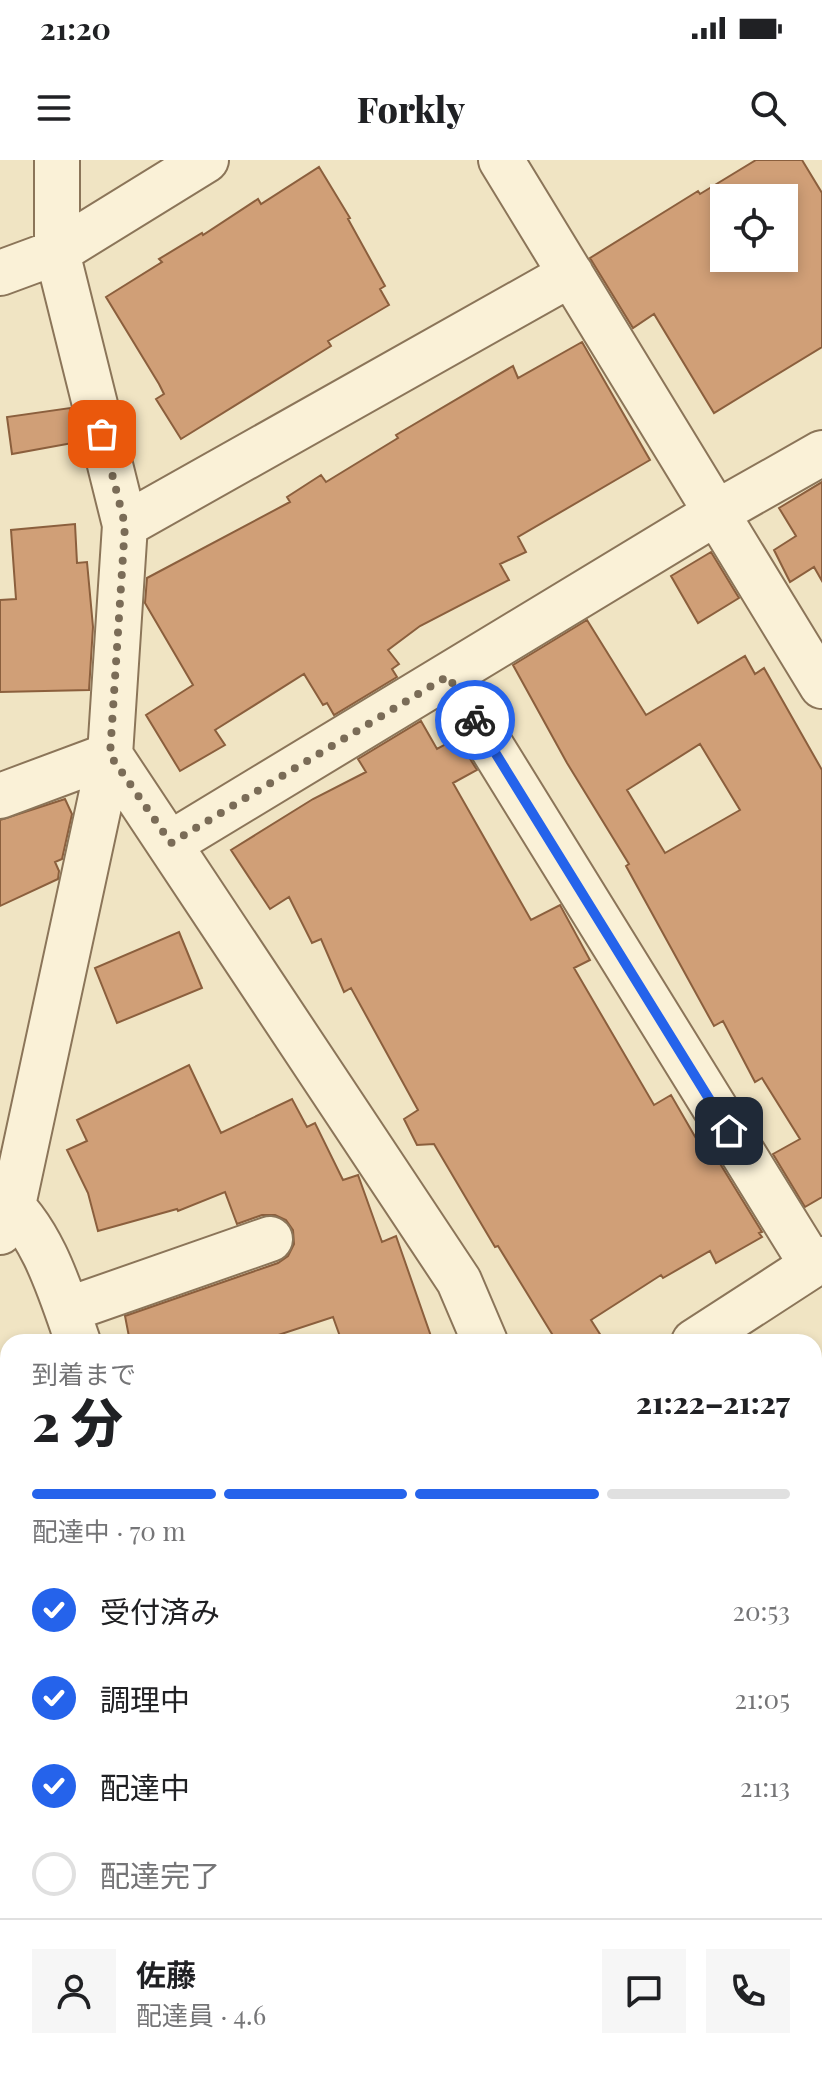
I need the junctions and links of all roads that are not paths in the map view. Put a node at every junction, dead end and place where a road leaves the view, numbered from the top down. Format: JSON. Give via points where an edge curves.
{"nodes":[{"id":1,"x":57,"y":160,"type":"edge"},
{"id":2,"x":206,"y":160,"type":"edge"},
{"id":3,"x":501,"y":160,"type":"edge"},
{"id":4,"x":57,"y":252,"type":"junction"},
{"id":5,"x":0,"y":273,"type":"edge"},
{"id":6,"x":571,"y":274,"type":"junction"},
{"id":7,"x":822,"y":453,"type":"edge"},
{"id":8,"x":716,"y":513,"type":"junction"},
{"id":9,"x":125,"y":525,"type":"junction"},
{"id":10,"x":448,"y":676,"type":"junction"},
{"id":11,"x":822,"y":686,"type":"edge"},
{"id":12,"x":110,"y":755,"type":"junction"},
{"id":13,"x":0,"y":796,"type":"edge"},
{"id":14,"x":171,"y":843,"type":"junction"},
{"id":15,"x":4,"y":1211,"type":"edge"},
{"id":16,"x":270,"y":1239,"type":"dead end"},
{"id":17,"x":817,"y":1262,"type":"edge"},
{"id":18,"x":72,"y":1326,"type":"edge"},
{"id":19,"x":482,"y":1334,"type":"edge"},
{"id":20,"x":706,"y":1334,"type":"edge"}],
"edges":[{"from":1,"to":4,"type":"street"},
{"from":2,"to":4,"type":"street"},
{"from":3,"to":6,"type":"street"},
{"from":4,"to":5,"type":"street"},
{"from":4,"to":9,"type":"street"},
{"from":6,"to":8,"type":"street"},
{"from":6,"to":9,"type":"street"},
{"from":7,"to":8,"type":"street"},
{"from":8,"to":10,"type":"street"},
{"from":8,"to":11,"type":"street"},
{"from":9,"to":12,"type":"street"},
{"from":10,"to":14,"type":"street"},
{"from":10,"to":17,"type":"street"},
{"from":12,"to":13,"type":"street"},
{"from":12,"to":14,"type":"street"},
{"from":12,"to":15,"type":"street"},
{"from":14,"to":19,"type":"street","via":[[459,1281]]},
{"from":15,"to":18,"type":"street","via":[[32,1228]]},
{"from":16,"to":18,"type":"street"},
{"from":17,"to":20,"type":"street"}]}
